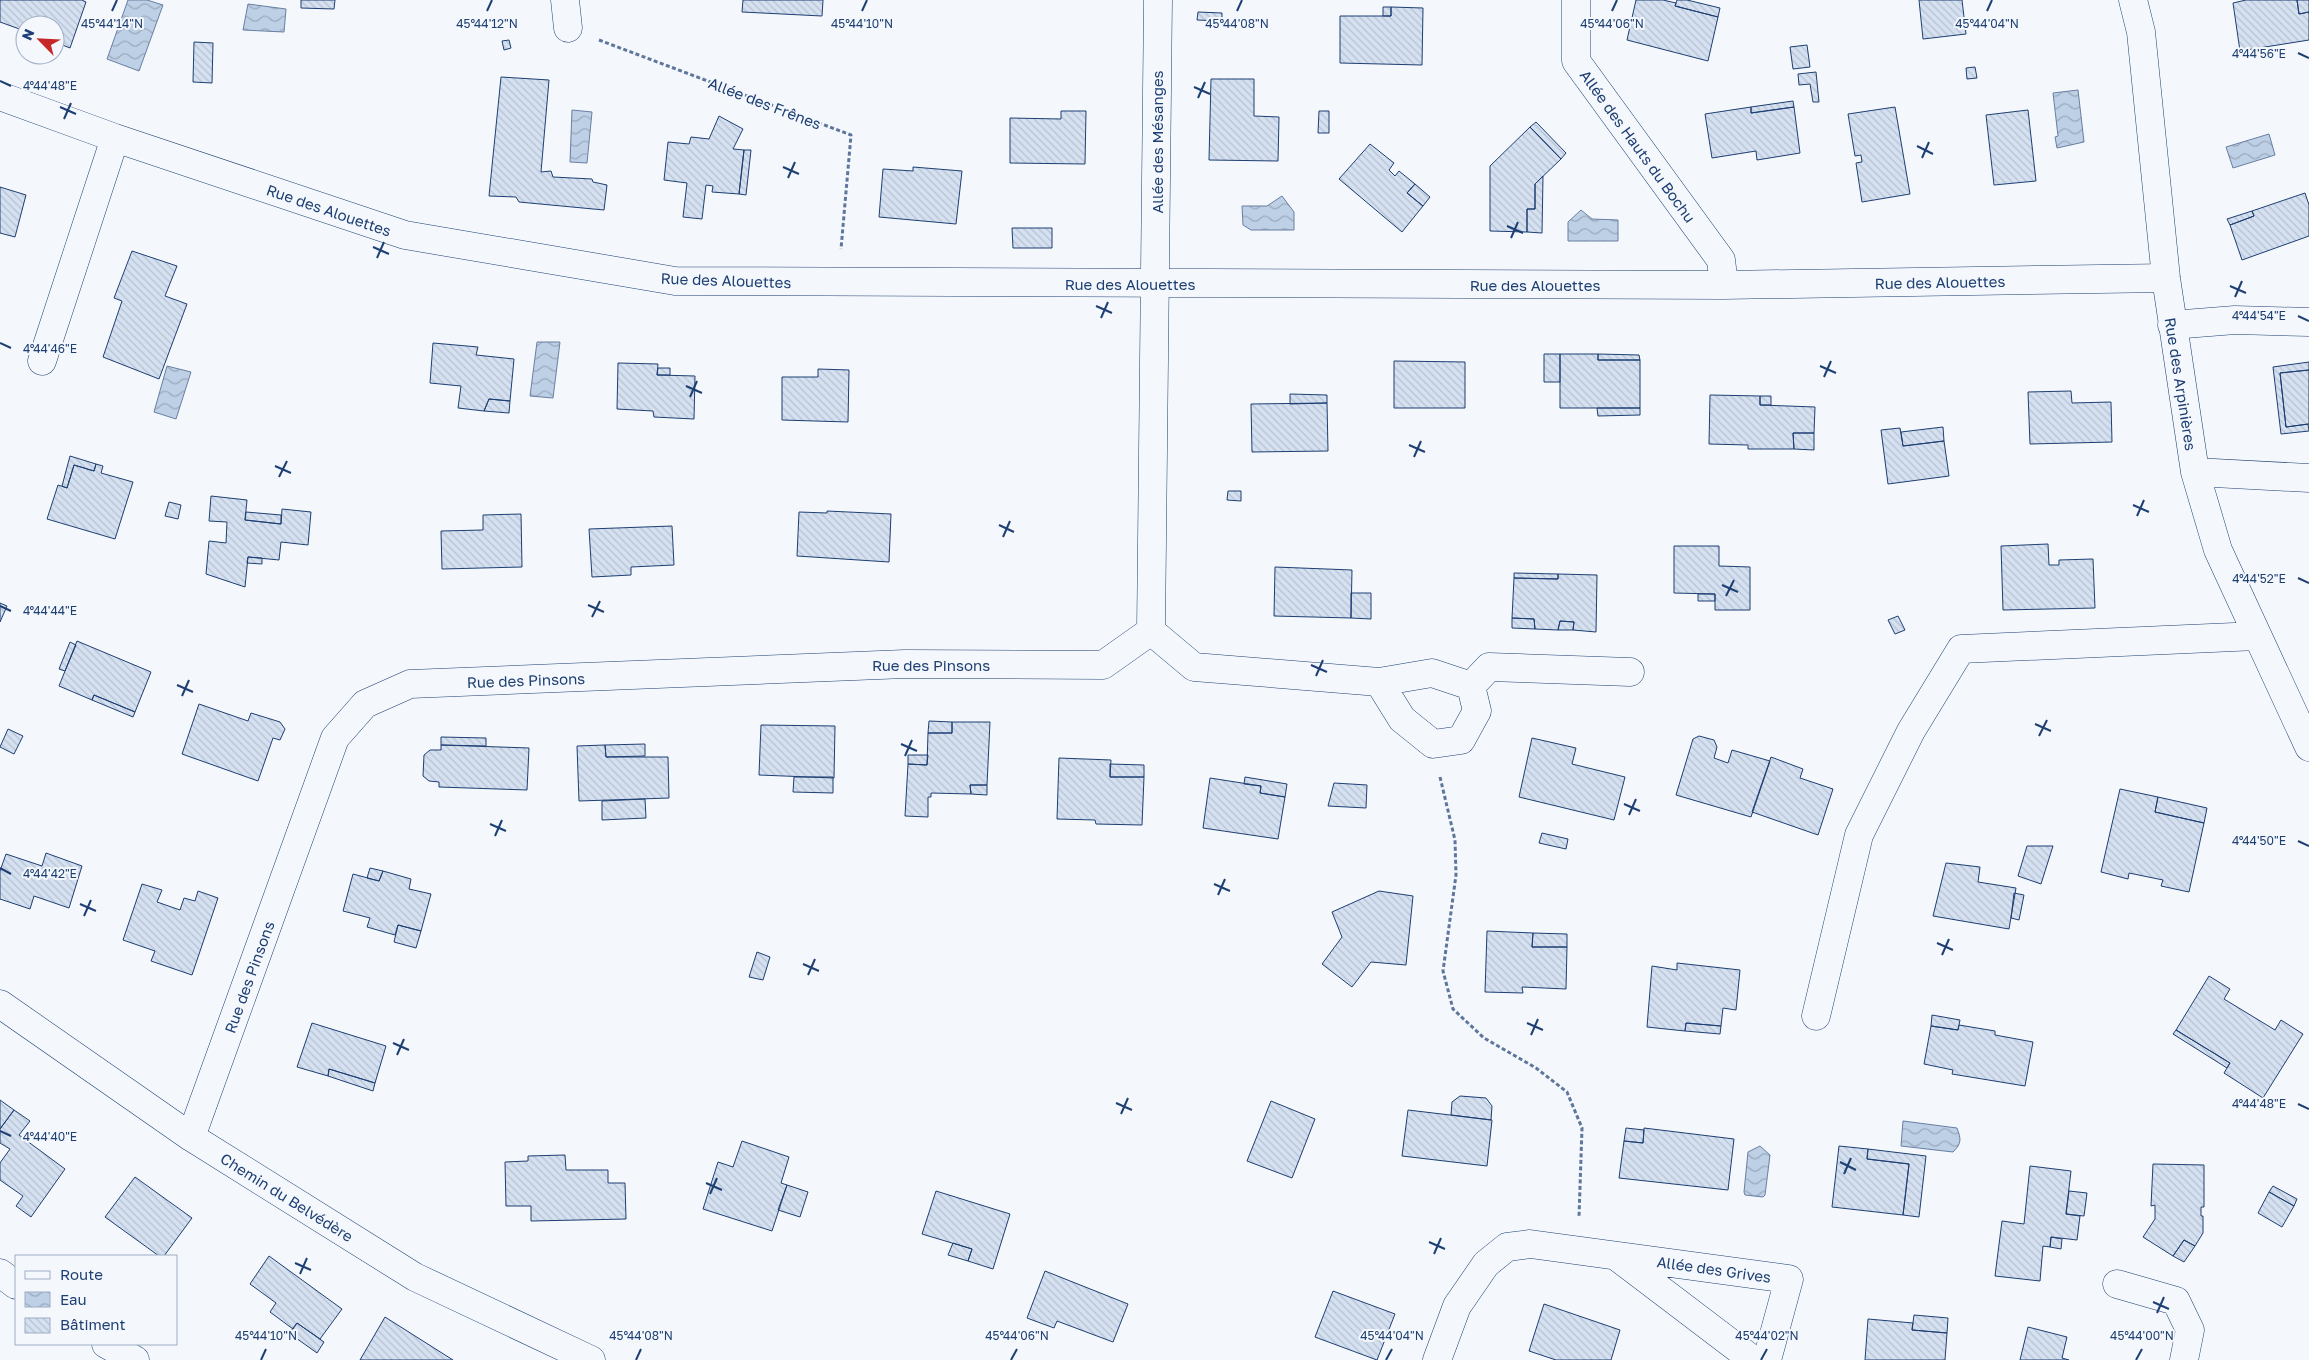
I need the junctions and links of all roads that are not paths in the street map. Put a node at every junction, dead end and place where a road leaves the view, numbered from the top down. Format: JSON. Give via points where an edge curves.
{"nodes":[{"id":1,"x":565,"y":0,"type":"edge"},
{"id":2,"x":1158,"y":0,"type":"edge"},
{"id":3,"x":1576,"y":0,"type":"edge"},
{"id":4,"x":2134,"y":0,"type":"edge"},
{"id":5,"x":568,"y":28,"type":"road end"},
{"id":6,"x":0,"y":96,"type":"edge"},
{"id":7,"x":115,"y":138,"type":"junction"},
{"id":8,"x":2166,"y":278,"type":"junction"},
{"id":9,"x":1156,"y":284,"type":"junction"},
{"id":10,"x":1724,"y":285,"type":"junction"},
{"id":11,"x":2309,"y":322,"type":"edge"},
{"id":12,"x":2172,"y":325,"type":"junction"},
{"id":13,"x":42,"y":362,"type":"dead end"},
{"id":14,"x":2195,"y":472,"type":"junction"},
{"id":15,"x":2309,"y":478,"type":"edge"},
{"id":16,"x":1151,"y":631,"type":"junction"},
{"id":17,"x":2257,"y":636,"type":"junction"},
{"id":18,"x":1630,"y":672,"type":"dead end"},
{"id":19,"x":1380,"y":682,"type":"junction"},
{"id":20,"x":1472,"y":686,"type":"junction"},
{"id":21,"x":2309,"y":746,"type":"edge"},
{"id":22,"x":0,"y":1004,"type":"edge"},
{"id":23,"x":1816,"y":1016,"type":"dead end"},
{"id":24,"x":191,"y":1138,"type":"junction"},
{"id":25,"x":1615,"y":1255,"type":"junction"},
{"id":26,"x":0,"y":1273,"type":"edge"},
{"id":27,"x":15,"y":1284,"type":"edge"},
{"id":28,"x":2117,"y":1284,"type":"dead end"},
{"id":29,"x":108,"y":1345,"type":"edge"},
{"id":30,"x":135,"y":1360,"type":"edge"},
{"id":31,"x":591,"y":1360,"type":"edge"},
{"id":32,"x":1437,"y":1360,"type":"edge"},
{"id":33,"x":1752,"y":1360,"type":"edge"},
{"id":34,"x":1767,"y":1360,"type":"edge"},
{"id":35,"x":2184,"y":1360,"type":"edge"}],
"edges":[{"from":1,"to":5,"type":"street"},
{"from":2,"to":9,"type":"street","name":"Allée des Mésanges"},
{"from":3,"to":10,"type":"street","name":"Allée des Hauts du Bochu","via":[[1576,61],[1721,260]]},
{"from":4,"to":8,"type":"street","name":"Rue des Arpinières","via":[[2142,32]]},
{"from":6,"to":7,"type":"street","name":"Rue des Alouettes"},
{"from":7,"to":9,"type":"street","name":"Rue des Alouettes","via":[[404,235],[675,281]]},
{"from":7,"to":13,"type":"street"},
{"from":8,"to":10,"type":"street","name":"Rue des Alouettes"},
{"from":8,"to":12,"type":"street","name":"Rue des Arpinières"},
{"from":9,"to":10,"type":"street","name":"Rue des Alouettes"},
{"from":9,"to":16,"type":"street"},
{"from":11,"to":12,"type":"street","via":[[2235,320]]},
{"from":12,"to":14,"type":"street","name":"Rue des Arpinières"},
{"from":14,"to":15,"type":"street"},
{"from":14,"to":17,"type":"street","name":"Rue des Arpinières","via":[[2218,550]]},
{"from":16,"to":19,"type":"street","via":[[1194,668]]},
{"from":16,"to":24,"type":"street","name":"Rue des Pinsons","via":[[1103,665],[905,664],[410,684],[365,704],[335,738]]},
{"from":17,"to":21,"type":"street","name":"Rue des Arpinières"},
{"from":17,"to":23,"type":"street","via":[[1961,649],[1911,731],[1859,835]]},
{"from":18,"to":20,"type":"street","via":[[1489,667]]},
{"from":19,"to":20,"type":"street","via":[[1432,673]]},
{"from":19,"to":20,"type":"street","via":[[1402,718],[1433,744],[1461,740],[1477,711]]},
{"from":22,"to":24,"type":"street","name":"Chemin du Belvédère"},
{"from":24,"to":31,"type":"street","name":"Chemin du Belvédère","via":[[415,1276]]},
{"from":25,"to":32,"type":"street","name":"Allée des Grives","via":[[1530,1244],[1507,1247],[1486,1264],[1457,1306]]},
{"from":25,"to":33,"type":"street","name":"Allée des Grives"},
{"from":25,"to":34,"type":"street","name":"Allée des Grives","via":[[1789,1279]]},
{"from":26,"to":27,"type":"street"},
{"from":28,"to":35,"type":"street","via":[[2176,1301],[2190,1330]]},
{"from":29,"to":30,"type":"street"}]}
